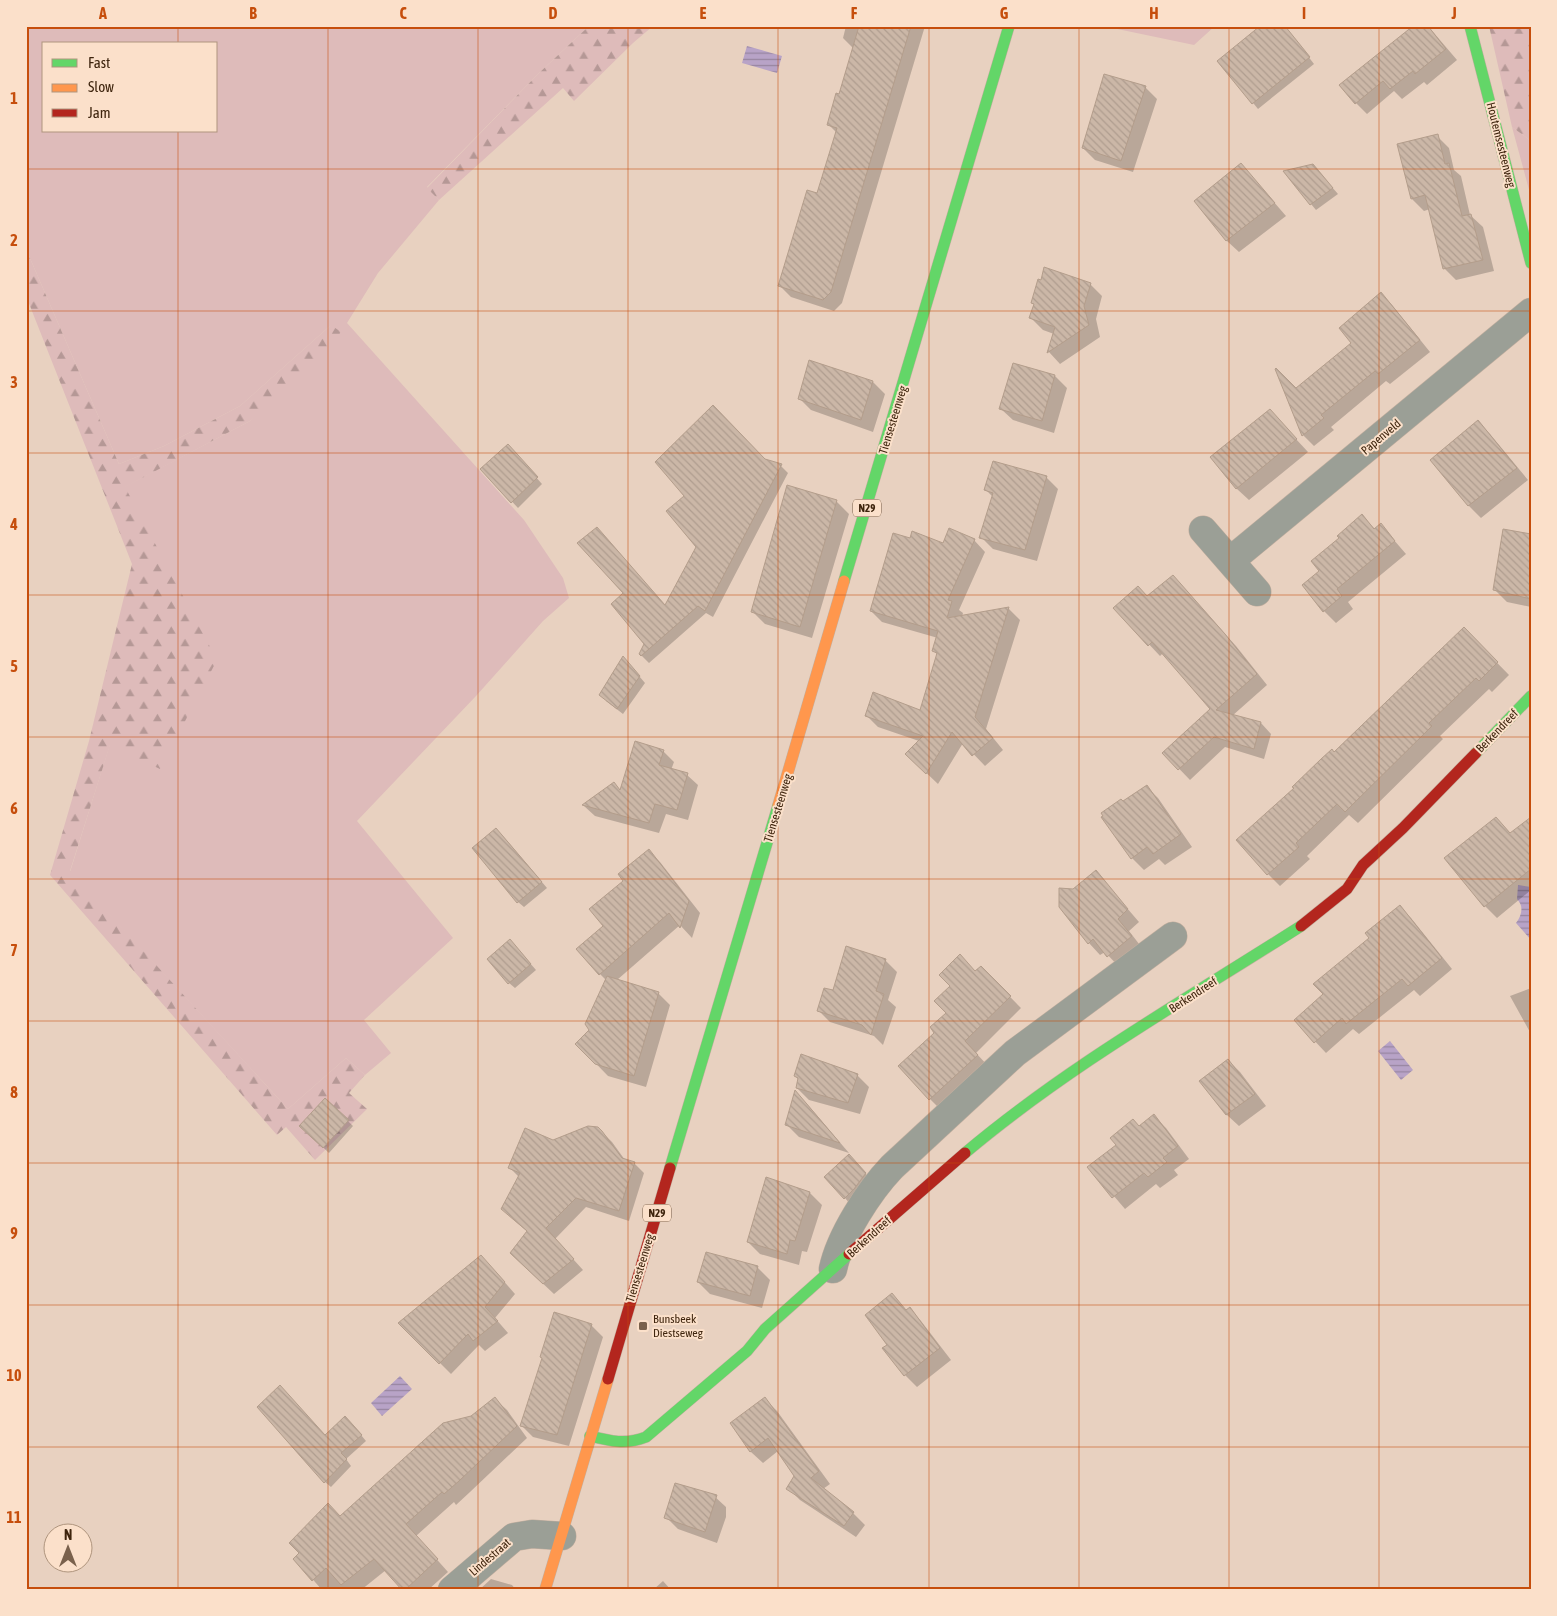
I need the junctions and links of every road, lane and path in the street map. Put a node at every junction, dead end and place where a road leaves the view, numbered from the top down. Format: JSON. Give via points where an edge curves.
{"nodes":[{"id":1,"x":1009,"y":26,"type":"edge"},
{"id":2,"x":1470,"y":26,"type":"edge"},
{"id":3,"x":1531,"y":263,"type":"edge"},
{"id":4,"x":1531,"y":312,"type":"edge"},
{"id":5,"x":1203,"y":530,"type":"dead end"},
{"id":6,"x":1230,"y":561,"type":"junction"},
{"id":7,"x":1257,"y":592,"type":"dead end"},
{"id":8,"x":1531,"y":696,"type":"edge"},
{"id":9,"x":1173,"y":936,"type":"dead end"},
{"id":10,"x":833,"y":1269,"type":"junction"},
{"id":11,"x":590,"y":1436,"type":"junction"},
{"id":12,"x":562,"y":1536,"type":"junction"},
{"id":13,"x":452,"y":1590,"type":"edge"},
{"id":14,"x":545,"y":1590,"type":"edge"}],
"edges":[{"from":1,"to":11,"type":"main road","name":"Tiensesteenweg","number":"N29"},
{"from":2,"to":3,"type":"main road","name":"Houtemsesteenweg"},
{"from":4,"to":6,"type":"street","name":"Papenveld"},
{"from":5,"to":6,"type":"street"},
{"from":6,"to":7,"type":"street"},
{"from":8,"to":10,"type":"main road","name":"Berkendreef","via":[[1363,866],[1346,889],[1309,921],[1065,1076],[1007,1118]]},
{"from":9,"to":10,"type":"street","name":"Berkendreef","via":[[1015,1053],[892,1167],[857,1214],[836,1253]]},
{"from":10,"to":11,"type":"main road","name":"Berkendreef","via":[[765,1329],[747,1351],[646,1437],[634,1443],[620,1444]]},
{"from":11,"to":12,"type":"main road","name":"Tiensesteenweg","number":"N29"},
{"from":12,"to":13,"type":"street","name":"Lindestraat","via":[[532,1534],[514,1537]]},
{"from":12,"to":14,"type":"main road","name":"Tiensesteenweg","number":"N29"}]}
